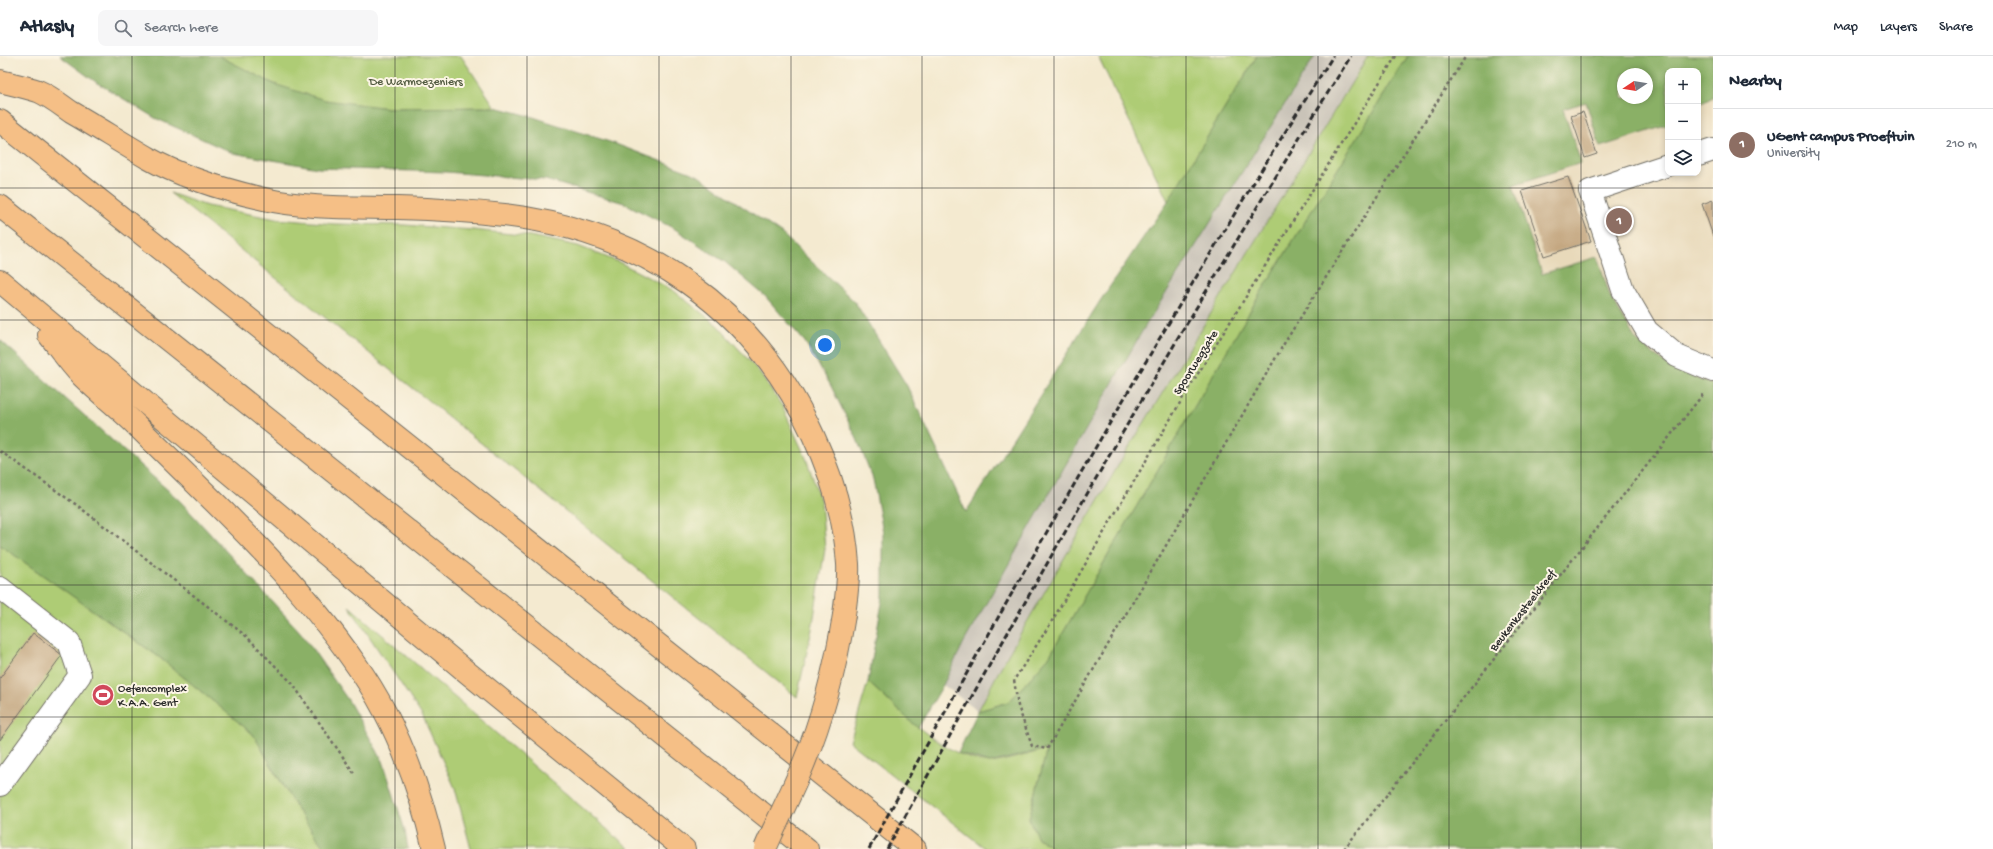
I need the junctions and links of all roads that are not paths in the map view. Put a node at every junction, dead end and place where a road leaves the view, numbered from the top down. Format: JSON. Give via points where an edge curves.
{"nodes":[{"id":1,"x":0,"y":81,"type":"edge"},
{"id":2,"x":0,"y":121,"type":"edge"},
{"id":3,"x":1713,"y":150,"type":"edge"},
{"id":4,"x":1701,"y":154,"type":"edge"},
{"id":5,"x":1665,"y":166,"type":"edge"},
{"id":6,"x":0,"y":206,"type":"edge"},
{"id":7,"x":7,"y":288,"type":"edge"},
{"id":8,"x":1711,"y":379,"type":"edge"},
{"id":9,"x":0,"y":588,"type":"edge"},
{"id":10,"x":0,"y":785,"type":"edge"},
{"id":11,"x":434,"y":849,"type":"edge"},
{"id":12,"x":684,"y":849,"type":"edge"},
{"id":13,"x":765,"y":849,"type":"edge"},
{"id":14,"x":807,"y":849,"type":"edge"},
{"id":15,"x":915,"y":849,"type":"edge"}],
"edges":[{"from":1,"to":13,"type":"highway","bridge":true,"via":[[40,92],[151,160],[200,181],[266,199],[327,207],[402,208],[504,215],[558,224],[594,234],[634,250],[674,273],[708,297],[740,326],[771,361],[800,407],[826,463],[845,534],[848,567],[838,657],[803,765]]},
{"from":2,"to":15,"type":"highway"},
{"from":3,"to":4,"type":"lane"},
{"from":5,"to":8,"type":"lane","via":[[1590,191],[1623,290],[1647,331]]},
{"from":6,"to":14,"type":"highway"},
{"from":7,"to":11,"type":"highway","via":[[82,376],[127,416],[252,540],[309,603],[356,663],[391,723],[415,784]]},
{"from":7,"to":12,"type":"highway","via":[[468,673]]},
{"from":9,"to":10,"type":"lane","via":[[69,642],[80,675]]}]}
